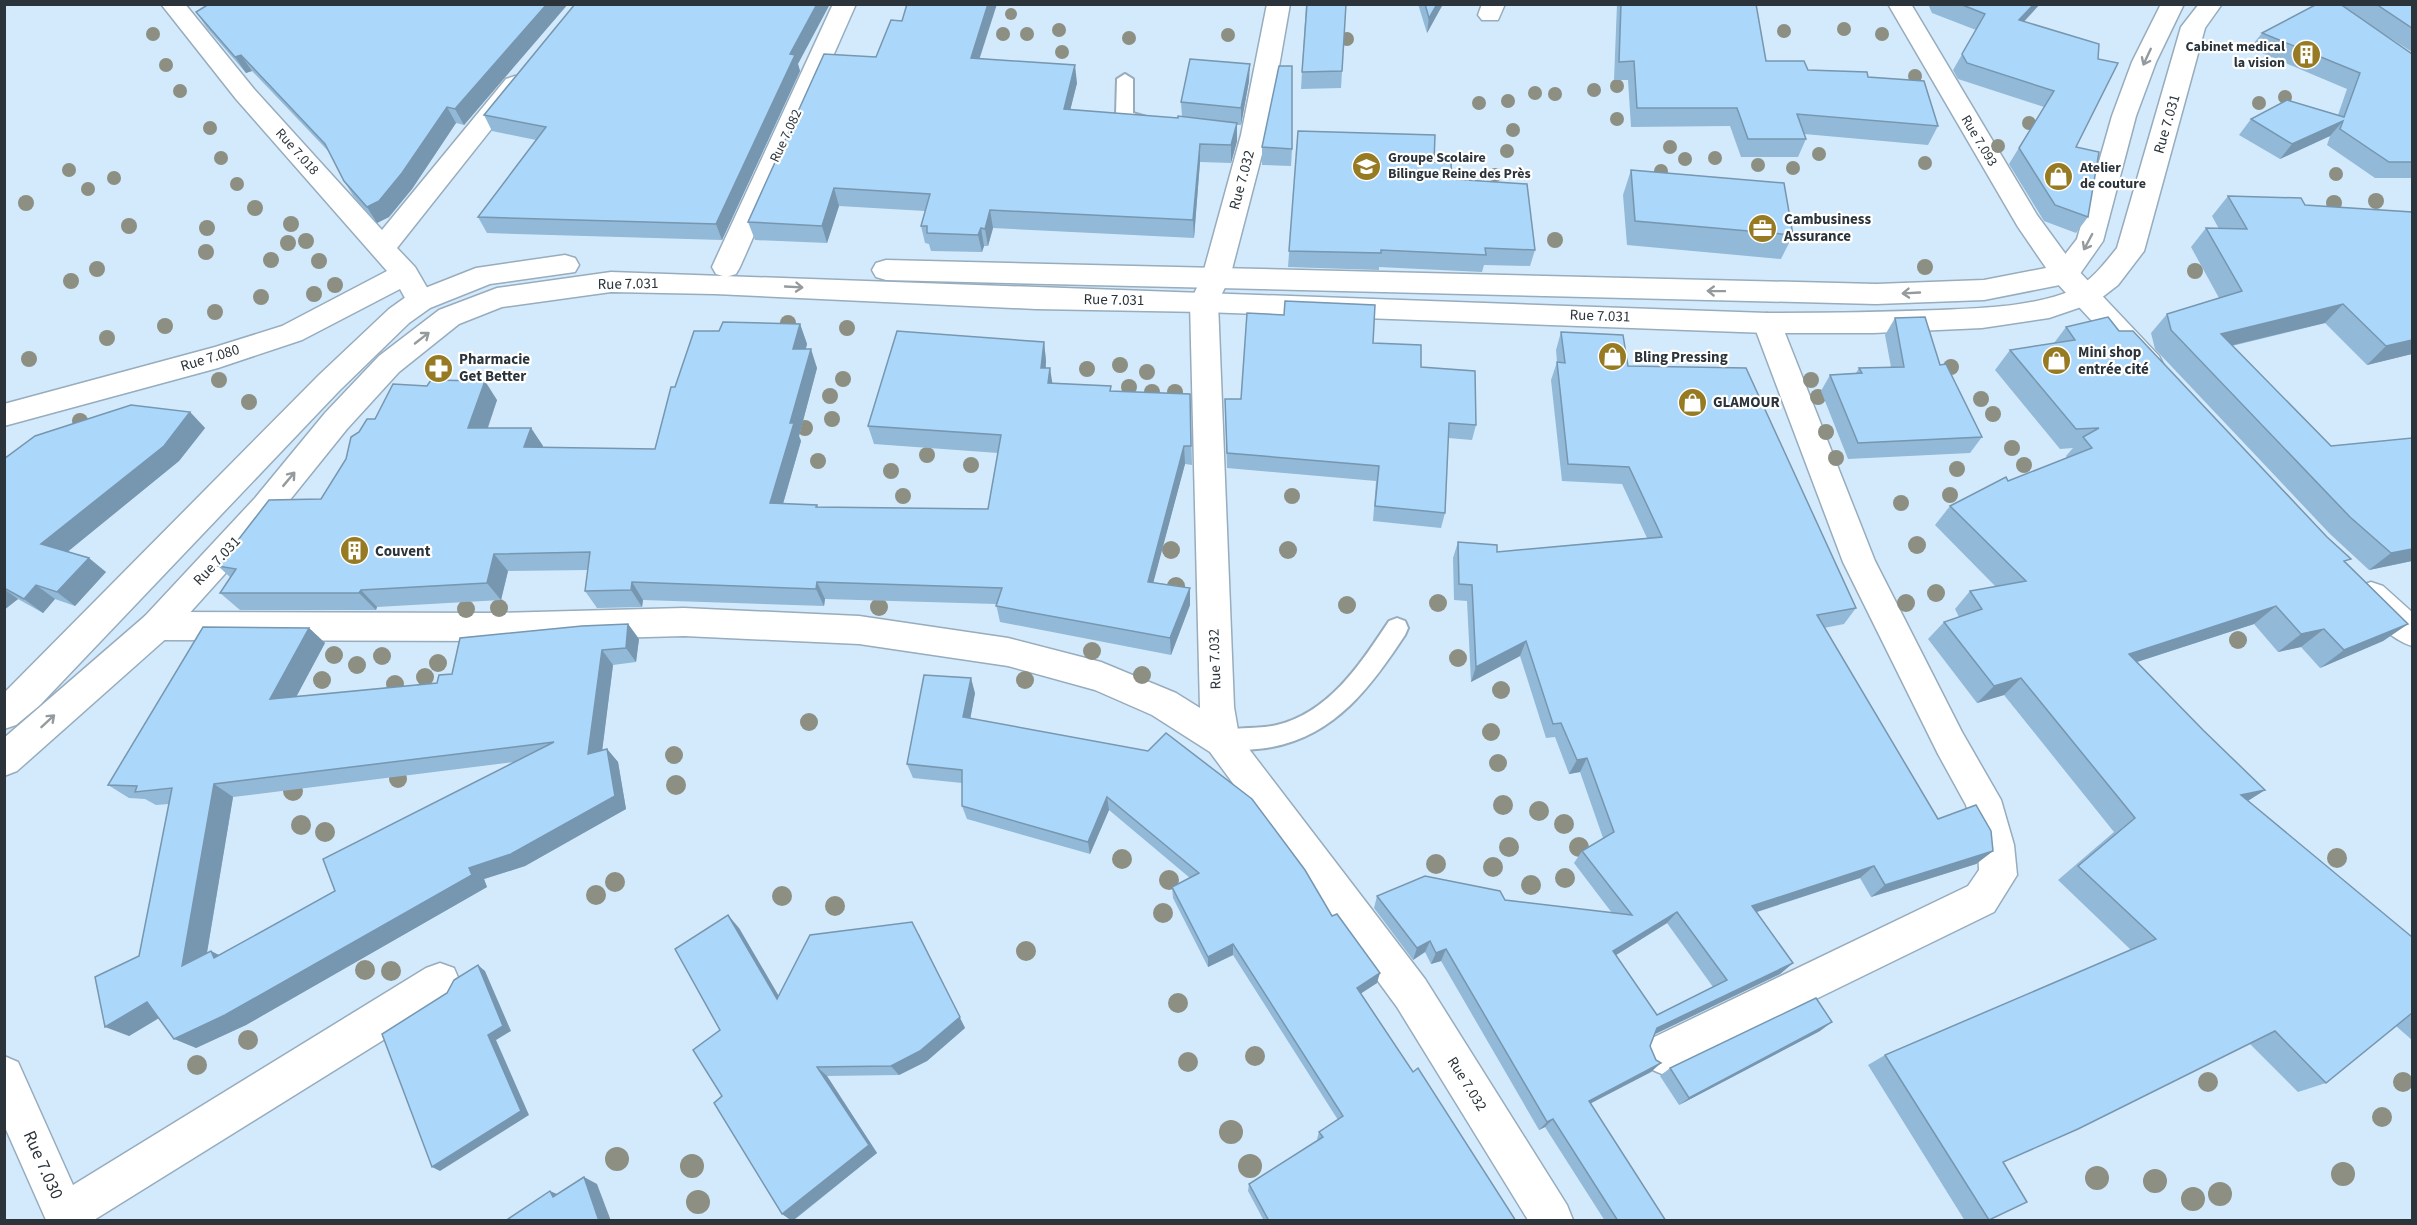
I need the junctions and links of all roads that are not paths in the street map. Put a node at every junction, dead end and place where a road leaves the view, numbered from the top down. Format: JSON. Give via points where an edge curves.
{"nodes":[{"id":1,"x":172,"y":4,"type":"edge"},
{"id":2,"x":845,"y":4,"type":"edge"},
{"id":3,"x":1279,"y":4,"type":"edge"},
{"id":4,"x":1899,"y":4,"type":"edge"},
{"id":5,"x":2173,"y":4,"type":"edge"},
{"id":6,"x":2211,"y":4,"type":"edge"},
{"id":7,"x":533,"y":63,"type":"edge"},
{"id":8,"x":1125,"y":79,"type":"dead end"},
{"id":9,"x":1162,"y":126,"type":"edge"},
{"id":10,"x":381,"y":248,"type":"junction"},
{"id":11,"x":726,"y":267,"type":"junction"},
{"id":12,"x":405,"y":274,"type":"junction"},
{"id":13,"x":2065,"y":274,"type":"junction"},
{"id":14,"x":1210,"y":290,"type":"junction"},
{"id":15,"x":2086,"y":296,"type":"junction"},
{"id":16,"x":420,"y":301,"type":"junction"},
{"id":17,"x":1767,"y":323,"type":"junction"},
{"id":18,"x":2165,"y":382,"type":"edge"},
{"id":19,"x":4,"y":415,"type":"edge"},
{"id":20,"x":2349,"y":575,"type":"edge"},
{"id":21,"x":157,"y":626,"type":"junction"},
{"id":22,"x":1397,"y":628,"type":"dead end"},
{"id":23,"x":2412,"y":632,"type":"edge"},
{"id":24,"x":4,"y":714,"type":"edge"},
{"id":25,"x":1222,"y":741,"type":"junction"},
{"id":26,"x":4,"y":760,"type":"edge"},
{"id":27,"x":440,"y":982,"type":"dead end"},
{"id":28,"x":1662,"y":1054,"type":"dead end"},
{"id":29,"x":4,"y":1076,"type":"edge"},
{"id":30,"x":66,"y":1217,"type":"edge"},
{"id":31,"x":1552,"y":1221,"type":"edge"}],
"edges":[{"from":1,"to":10,"type":"street","name":"Rue 7.018","via":[[245,94]]},
{"from":2,"to":11,"type":"street","name":"Rue 7.082"},
{"from":3,"to":14,"type":"street","name":"Rue 7.032"},
{"from":4,"to":13,"type":"street","name":"Rue 7.093","via":[[2027,221]]},
{"from":5,"to":13,"type":"street","one_way":true,"via":[[2144,62],[2124,116],[2090,241]]},
{"from":6,"to":15,"type":"street","name":"Rue 7.031","via":[[2193,27],[2130,251],[2108,278]]},
{"from":7,"to":10,"type":"street"},
{"from":8,"to":9,"type":"lane","via":[[1124,115],[1131,121]]},
{"from":10,"to":12,"type":"street","name":"Rue 7.018"},
{"from":11,"to":14,"type":"street","name":"Rue 7.031"},
{"from":11,"to":16,"type":"street","name":"Rue 7.031","via":[[599,261],[486,275]]},
{"from":12,"to":16,"type":"street","name":"Rue 7.018"},
{"from":12,"to":19,"type":"street","name":"Rue 7.080","via":[[292,333]]},
{"from":13,"to":14,"type":"street","name":"Rue 7.031","one_way":true,"via":[[1984,290],[1876,294]]},
{"from":13,"to":15,"type":"street","name":"Rue 7.093"},
{"from":14,"to":17,"type":"street","name":"Rue 7.031"},
{"from":21,"to":14,"type":"street","name":"Rue 7.031","one_way":true,"via":[[389,364],[449,317],[497,298],[611,282],[1036,299]]},
{"from":14,"to":25,"type":"street","name":"Rue 7.032","via":[[1216,707]]},
{"from":15,"to":17,"type":"street","name":"Rue 7.031","via":[[2049,308],[1982,318]]},
{"from":15,"to":18,"type":"street","name":"Rue 7.093"},
{"from":16,"to":24,"type":"street","name":"Rue 7.031","via":[[329,383],[28,694]]},
{"from":17,"to":28,"type":"street","via":[[1859,562],[1983,800],[1996,845],[1998,875],[1981,899]]},
{"from":20,"to":23,"type":"street"},
{"from":21,"to":25,"type":"street","via":[[494,627],[684,622],[859,630],[1008,652],[1101,676],[1164,704]]},
{"from":26,"to":21,"type":"street","name":"Rue 7.031","one_way":true},
{"from":22,"to":25,"type":"lane","via":[[1358,686],[1327,714],[1285,734]]},
{"from":25,"to":31,"type":"street","name":"Rue 7.032","via":[[1411,993]]},
{"from":27,"to":30,"type":"street"},
{"from":29,"to":30,"type":"street","name":"Rue 7.030"}]}
